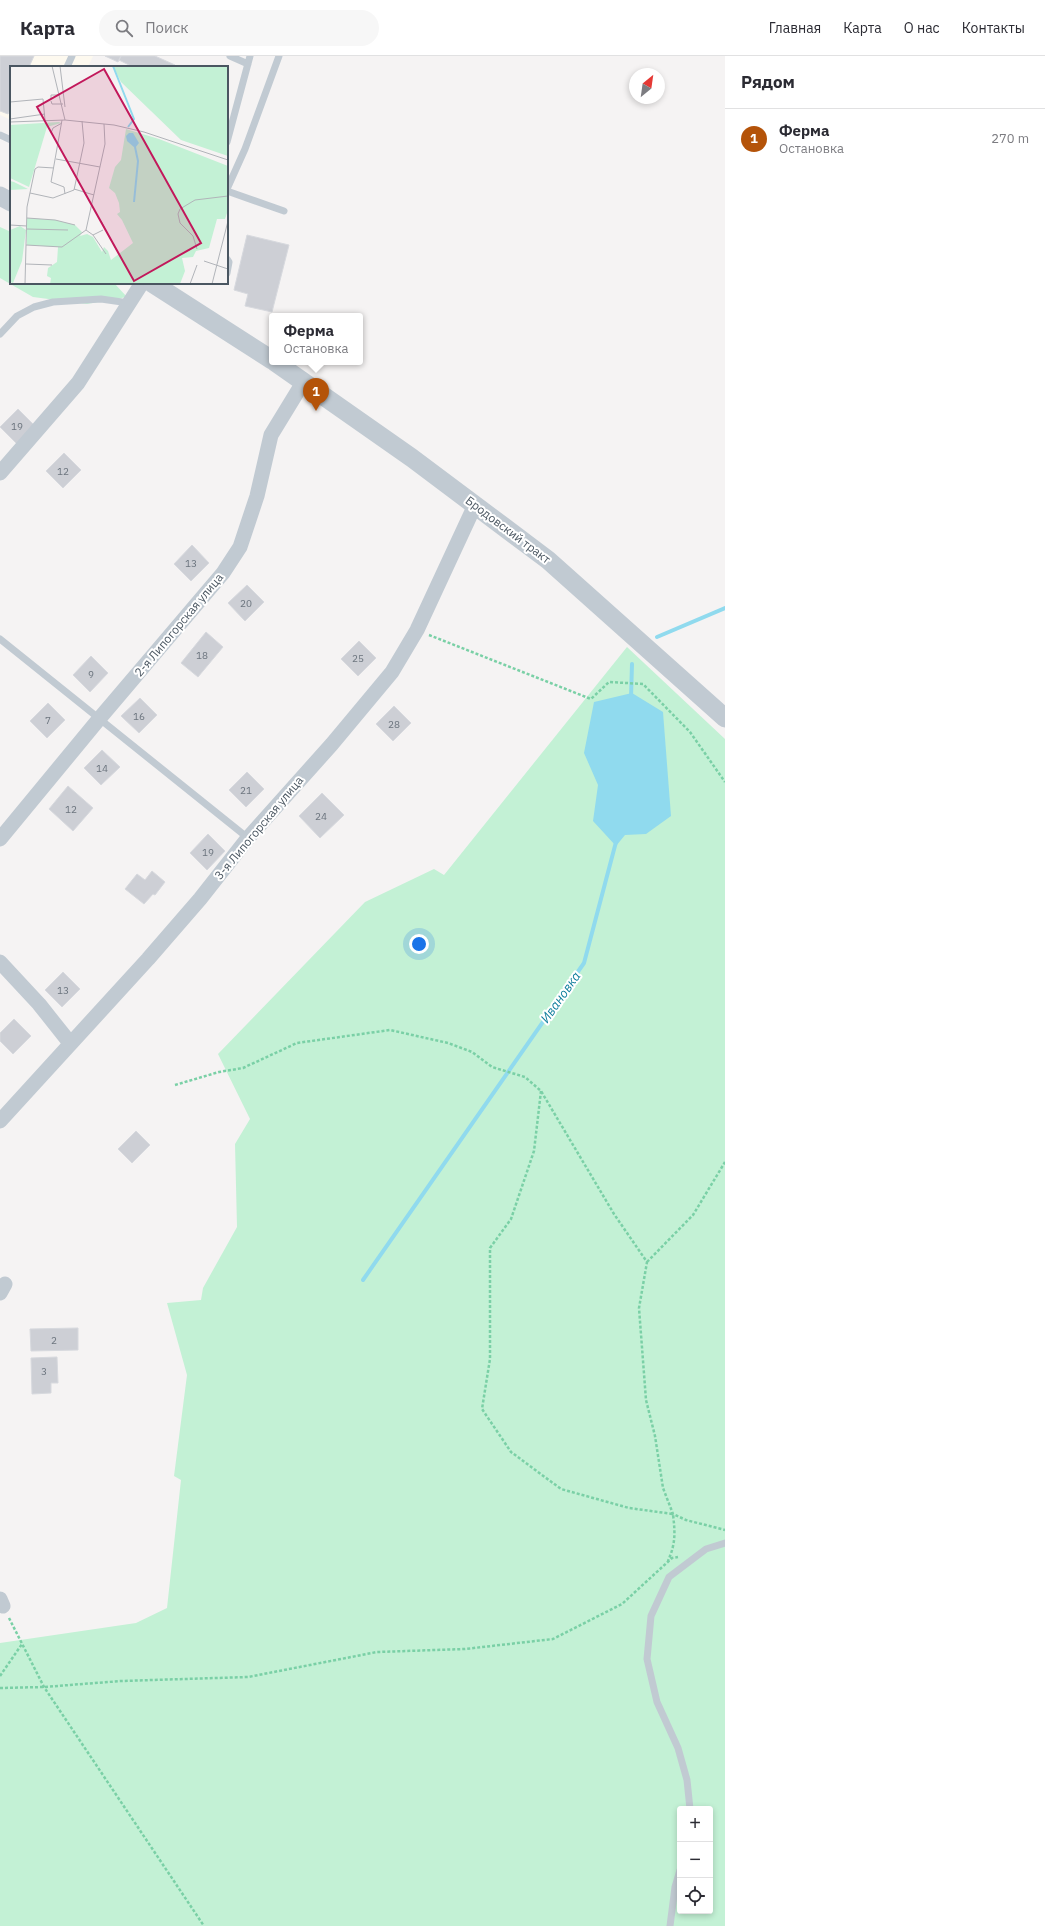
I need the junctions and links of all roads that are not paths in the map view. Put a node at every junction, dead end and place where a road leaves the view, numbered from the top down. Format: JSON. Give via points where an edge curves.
{"nodes":[{"id":1,"x":72,"y":56,"type":"edge"},
{"id":2,"x":230,"y":56,"type":"edge"},
{"id":3,"x":250,"y":56,"type":"edge"},
{"id":4,"x":279,"y":56,"type":"edge"},
{"id":5,"x":248,"y":64,"type":"junction"},
{"id":6,"x":67,"y":66,"type":"edge"},
{"id":7,"x":0,"y":135,"type":"edge"},
{"id":8,"x":228,"y":138,"type":"edge"},
{"id":9,"x":10,"y":140,"type":"edge"},
{"id":10,"x":228,"y":188,"type":"edge"},
{"id":11,"x":228,"y":190,"type":"edge"},
{"id":12,"x":284,"y":211,"type":"dead end"},
{"id":13,"x":141,"y":284,"type":"edge"},
{"id":14,"x":154,"y":284,"type":"edge"},
{"id":15,"x":129,"y":303,"type":"junction"},
{"id":16,"x":0,"y":334,"type":"edge"},
{"id":17,"x":269,"y":358,"type":"edge"},
{"id":18,"x":280,"y":365,"type":"edge"},
{"id":19,"x":304,"y":381,"type":"junction"},
{"id":20,"x":0,"y":473,"type":"edge"},
{"id":21,"x":475,"y":505,"type":"junction"},
{"id":22,"x":0,"y":639,"type":"edge"},
{"id":23,"x":725,"y":718,"type":"edge"},
{"id":24,"x":99,"y":719,"type":"junction"},
{"id":25,"x":248,"y":838,"type":"junction"},
{"id":26,"x":0,"y":839,"type":"edge"},
{"id":27,"x":0,"y":962,"type":"edge"},
{"id":28,"x":70,"y":1043,"type":"junction"},
{"id":29,"x":0,"y":1121,"type":"edge"},
{"id":30,"x":725,"y":1543,"type":"edge"},
{"id":31,"x":690,"y":1806,"type":"edge"},
{"id":32,"x":678,"y":1878,"type":"edge"},
{"id":33,"x":670,"y":1926,"type":"edge"}],
"edges":[{"from":1,"to":6,"type":"lane"},
{"from":2,"to":5,"type":"lane"},
{"from":3,"to":5,"type":"lane"},
{"from":4,"to":10,"type":"lane"},
{"from":5,"to":8,"type":"lane"},
{"from":7,"to":9,"type":"lane"},
{"from":11,"to":12,"type":"lane"},
{"from":13,"to":15,"type":"street"},
{"from":14,"to":17,"type":"street","via":[[172,291]]},
{"from":15,"to":16,"type":"lane","via":[[101,298],[53,302],[34,307],[17,316]]},
{"from":15,"to":20,"type":"street","via":[[78,383]]},
{"from":18,"to":19,"type":"street","name":"Бродовский тракт"},
{"from":19,"to":21,"type":"street","name":"Бродовский тракт"},
{"from":19,"to":24,"type":"street","name":"2-я Липогорская улица","via":[[271,436],[257,496],[240,547],[222,573]]},
{"from":21,"to":23,"type":"street","name":"Бродовский тракт","via":[[548,560]]},
{"from":21,"to":25,"type":"street","name":"3-я Липогорская улица","via":[[417,630],[392,672]]},
{"from":22,"to":24,"type":"lane"},
{"from":24,"to":25,"type":"lane"},
{"from":24,"to":26,"type":"street","name":"2-я Липогорская улица"},
{"from":25,"to":28,"type":"street","name":"3-я Липогорская улица","via":[[148,959]]},
{"from":27,"to":28,"type":"street","via":[[39,1004]]},
{"from":28,"to":29,"type":"street","name":"3-я Липогорская улица"},
{"from":30,"to":31,"type":"lane","via":[[706,1549],[670,1578],[651,1616],[647,1659],[657,1702],[678,1748],[686,1774]]},
{"from":32,"to":33,"type":"lane"}]}
